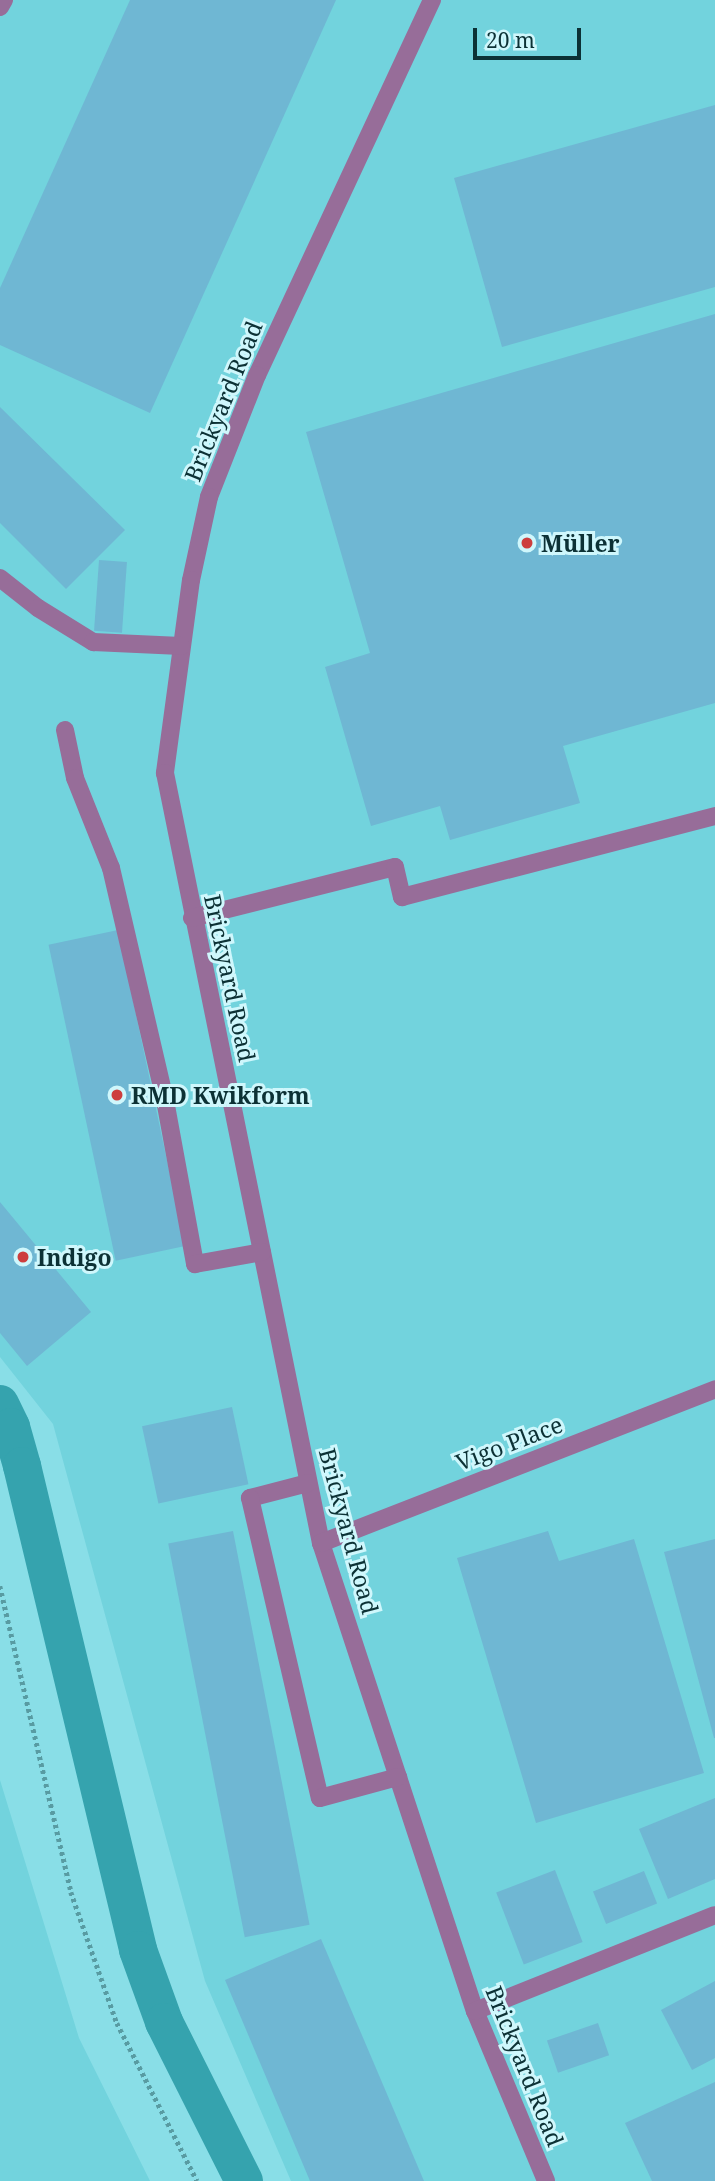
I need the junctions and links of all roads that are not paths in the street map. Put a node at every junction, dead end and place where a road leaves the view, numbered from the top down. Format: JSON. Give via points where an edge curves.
{"nodes":[{"id":1,"x":4,"y":0,"type":"edge"},
{"id":2,"x":432,"y":0,"type":"edge"},
{"id":3,"x":0,"y":7,"type":"edge"},
{"id":4,"x":0,"y":578,"type":"edge"},
{"id":5,"x":181,"y":646,"type":"junction"},
{"id":6,"x":65,"y":730,"type":"dead end"},
{"id":7,"x":715,"y":816,"type":"edge"},
{"id":8,"x":192,"y":918,"type":"junction"},
{"id":9,"x":262,"y":1252,"type":"junction"},
{"id":10,"x":715,"y":1389,"type":"edge"},
{"id":11,"x":308,"y":1483,"type":"junction"},
{"id":12,"x":321,"y":1543,"type":"junction"},
{"id":13,"x":398,"y":1777,"type":"junction"},
{"id":14,"x":715,"y":1915,"type":"edge"},
{"id":15,"x":475,"y":2011,"type":"junction"},
{"id":16,"x":547,"y":2181,"type":"edge"}],
"edges":[{"from":1,"to":3,"type":"street"},
{"from":2,"to":5,"type":"street","name":"Brickyard Road","via":[[257,375],[209,497]]},
{"from":4,"to":5,"type":"street","via":[[93,642]]},
{"from":5,"to":8,"type":"street","name":"Brickyard Road","via":[[165,773]]},
{"from":6,"to":9,"type":"street","via":[[75,778],[111,868],[165,1100],[195,1264]]},
{"from":7,"to":8,"type":"street","via":[[401,897],[395,867]]},
{"from":8,"to":9,"type":"street","name":"Brickyard Road"},
{"from":9,"to":11,"type":"street","name":"Brickyard Road"},
{"from":10,"to":12,"type":"street","name":"Vigo Place"},
{"from":11,"to":12,"type":"street","name":"Brickyard Road"},
{"from":11,"to":13,"type":"street","via":[[250,1498],[320,1798]]},
{"from":12,"to":13,"type":"street","name":"Brickyard Road"},
{"from":13,"to":15,"type":"street","name":"Brickyard Road"},
{"from":14,"to":15,"type":"street"},
{"from":15,"to":16,"type":"street","name":"Brickyard Road"}]}
